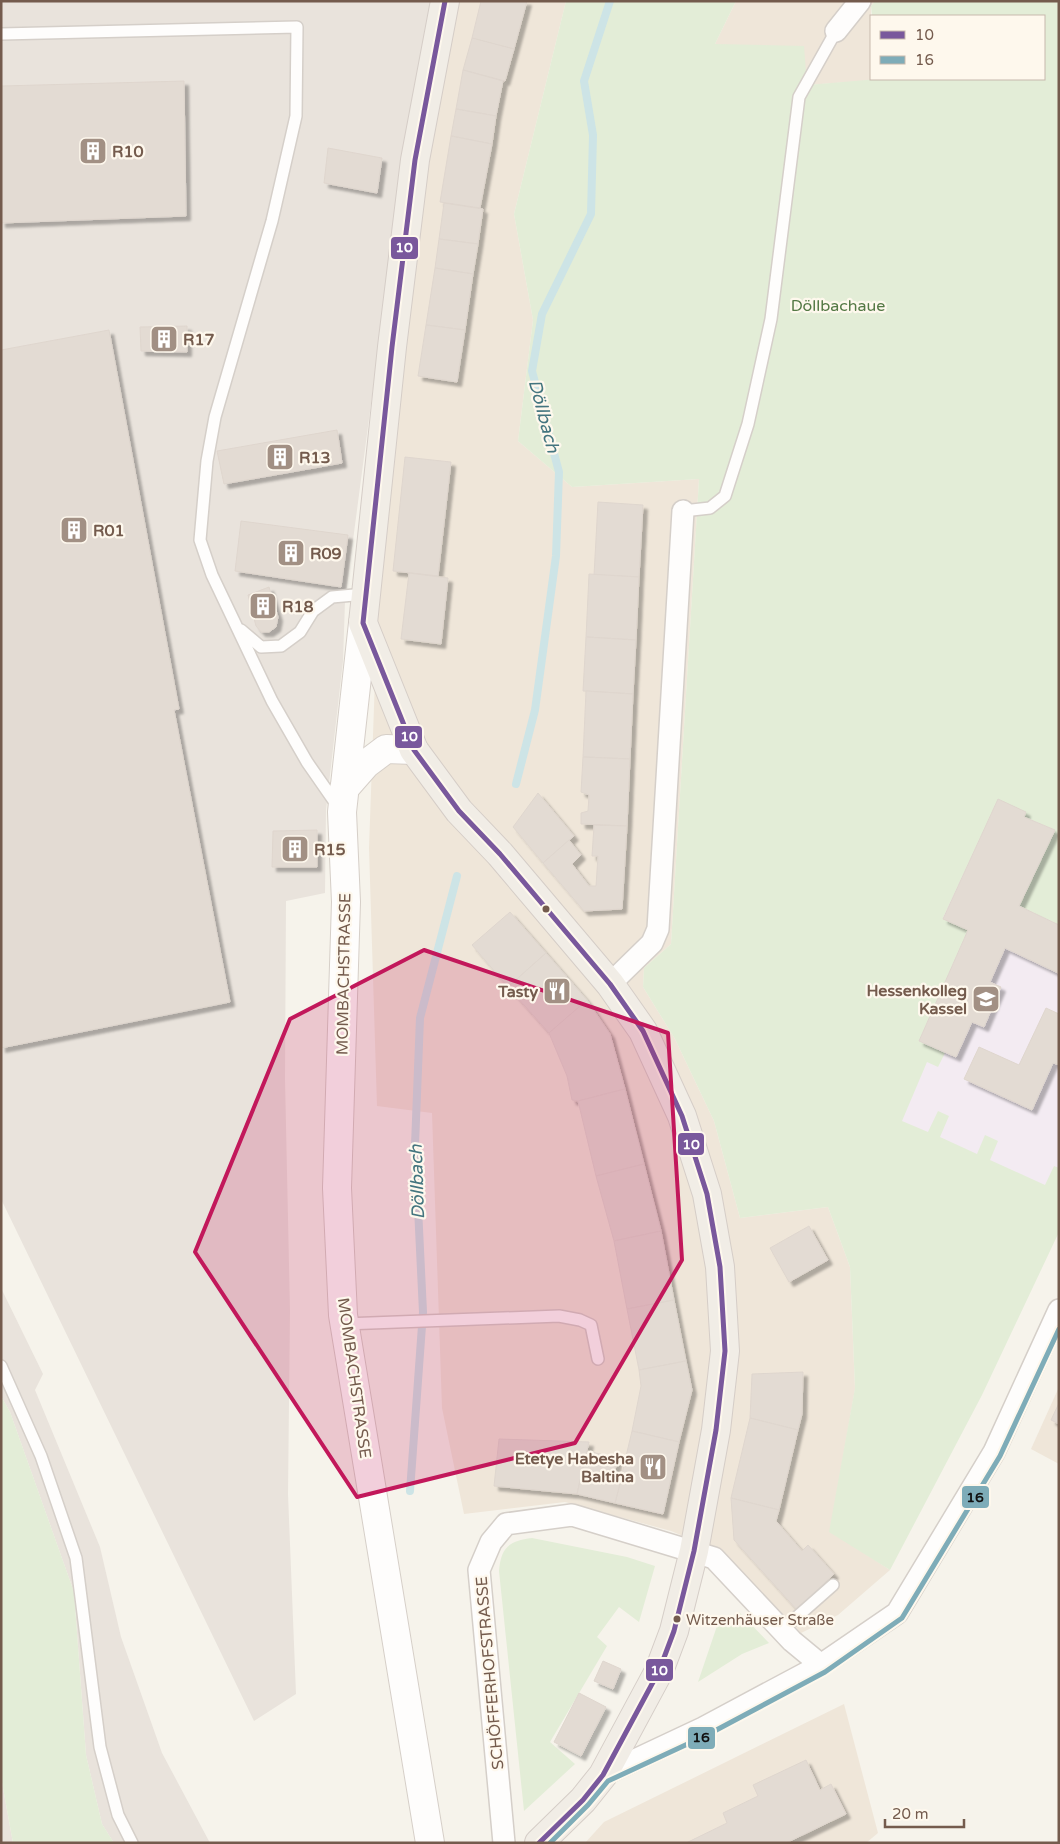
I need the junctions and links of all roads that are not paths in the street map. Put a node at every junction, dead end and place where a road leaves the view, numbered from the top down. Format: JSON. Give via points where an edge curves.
{"nodes":[{"id":1,"x":445,"y":1,"type":"edge"},
{"id":2,"x":860,"y":1,"type":"edge"},
{"id":3,"x":836,"y":31,"type":"joint"},
{"id":4,"x":1,"y":34,"type":"edge"},
{"id":5,"x":683,"y":511,"type":"joint"},
{"id":6,"x":365,"y":594,"type":"junction"},
{"id":7,"x":363,"y":623,"type":"junction"},
{"id":8,"x":237,"y":627,"type":"junction"},
{"id":9,"x":414,"y":750,"type":"junction"},
{"id":10,"x":343,"y":800,"type":"junction"},
{"id":11,"x":610,"y":984,"type":"junction"},
{"id":12,"x":1059,"y":1310,"type":"edge"},
{"id":13,"x":344,"y":1324,"type":"junction"},
{"id":14,"x":598,"y":1359,"type":"dead end"},
{"id":15,"x":1,"y":1366,"type":"edge"},
{"id":16,"x":694,"y":1551,"type":"junction"},
{"id":17,"x":833,"y":1585,"type":"dead end"},
{"id":18,"x":782,"y":1630,"type":"junction"},
{"id":19,"x":821,"y":1665,"type":"junction"},
{"id":20,"x":603,"y":1775,"type":"junction"},
{"id":21,"x":132,"y":1843,"type":"edge"},
{"id":22,"x":430,"y":1843,"type":"edge"},
{"id":23,"x":504,"y":1843,"type":"edge"},
{"id":24,"x":538,"y":1843,"type":"edge"}],
"edges":[{"from":1,"to":6,"type":"main road","via":[[415,160]]},
{"from":2,"to":3,"type":"street"},
{"from":3,"to":5,"type":"lane","via":[[799,97],[772,319],[748,424],[724,496],[710,508]]},
{"from":4,"to":8,"type":"lane","via":[[296,26],[296,116],[272,221],[226,375],[207,461],[200,540],[212,575]]},
{"from":5,"to":11,"type":"street","via":[[658,929],[652,943]]},
{"from":6,"to":7,"type":"main road"},
{"from":6,"to":8,"type":"lane","via":[[332,597],[313,611],[300,632],[281,646],[261,647]]},
{"from":7,"to":9,"type":"main road"},
{"from":7,"to":10,"type":"street","name":"MOMBACHSTRASSE"},
{"from":8,"to":10,"type":"lane","via":[[272,701],[307,762]]},
{"from":9,"to":10,"type":"street","via":[[386,749],[366,764]]},
{"from":9,"to":11,"type":"main road","via":[[459,811],[500,854]]},
{"from":10,"to":13,"type":"street","name":"MOMBACHSTRASSE","via":[[346,902],[337,1188]]},
{"from":11,"to":16,"type":"main road","via":[[643,1031],[682,1116],[707,1194],[720,1267],[725,1351],[716,1430]]},
{"from":12,"to":19,"type":"street","via":[[994,1452],[897,1612]]},
{"from":13,"to":14,"type":"lane","via":[[559,1316],[591,1325]]},
{"from":13,"to":22,"type":"street","name":"MOMBACHSTRASSE"},
{"from":15,"to":21,"type":"lane","via":[[40,1456],[76,1558],[100,1747],[118,1815]]},
{"from":16,"to":18,"type":"street","via":[[714,1558]]},
{"from":16,"to":20,"type":"main road","via":[[674,1631],[654,1683]]},
{"from":16,"to":23,"type":"street","name":"SCHÖFFERHOFSTRASSE","via":[[572,1516],[506,1524],[491,1542],[479,1570]]},
{"from":17,"to":18,"type":"lane"},
{"from":18,"to":19,"type":"street"},
{"from":19,"to":20,"type":"street","via":[[702,1728]]},
{"from":20,"to":24,"type":"main road"}]}
